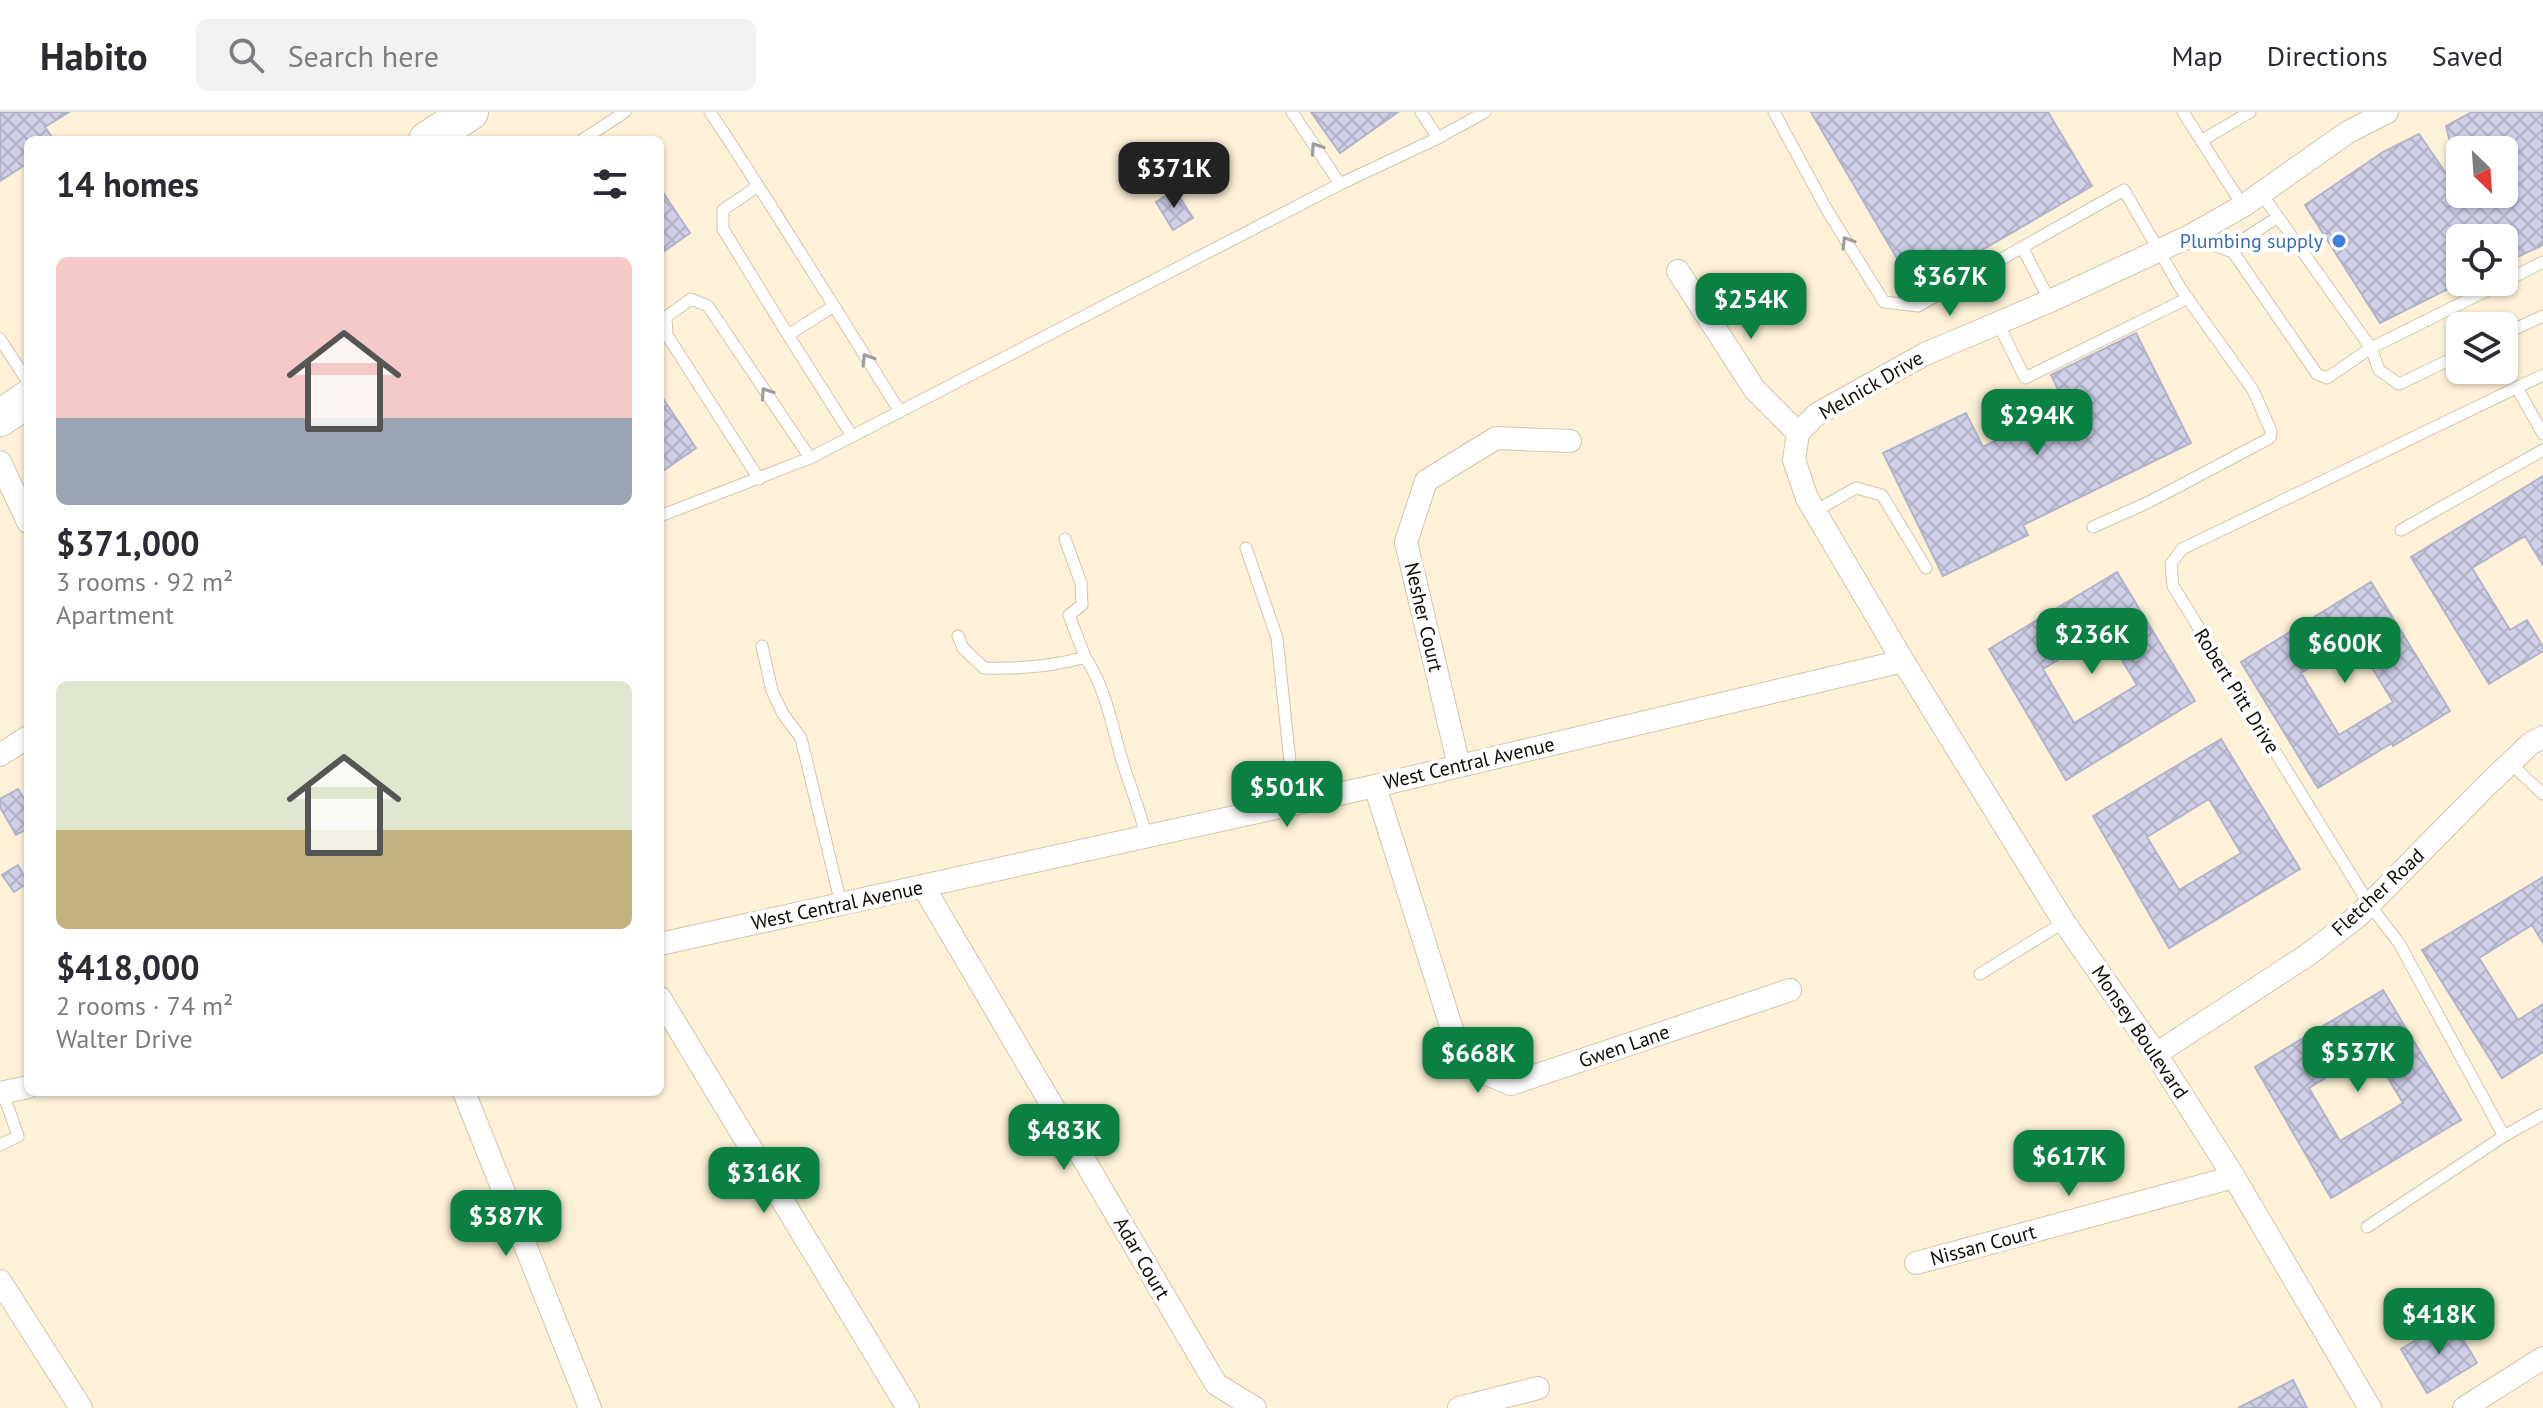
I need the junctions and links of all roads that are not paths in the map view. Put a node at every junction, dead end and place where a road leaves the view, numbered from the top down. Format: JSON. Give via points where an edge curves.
{"nodes":[{"id":1,"x":470,"y":112,"type":"edge"},
{"id":2,"x":625,"y":112,"type":"edge"},
{"id":3,"x":710,"y":112,"type":"edge"},
{"id":4,"x":1292,"y":112,"type":"edge"},
{"id":5,"x":1421,"y":112,"type":"edge"},
{"id":6,"x":1485,"y":112,"type":"edge"},
{"id":7,"x":1774,"y":112,"type":"edge"},
{"id":8,"x":2183,"y":112,"type":"edge"},
{"id":9,"x":2250,"y":112,"type":"edge"},
{"id":10,"x":2387,"y":112,"type":"edge"},
{"id":11,"x":433,"y":136,"type":"edge"},
{"id":12,"x":588,"y":136,"type":"edge"},
{"id":13,"x":1438,"y":138,"type":"junction"},
{"id":14,"x":2201,"y":141,"type":"junction"},
{"id":15,"x":1340,"y":184,"type":"junction"},
{"id":16,"x":758,"y":186,"type":"junction"},
{"id":17,"x":2252,"y":199,"type":"junction"},
{"id":18,"x":2278,"y":217,"type":"junction"},
{"id":19,"x":2204,"y":228,"type":"junction"},
{"id":20,"x":2023,"y":249,"type":"junction"},
{"id":21,"x":2158,"y":250,"type":"junction"},
{"id":22,"x":2227,"y":250,"type":"junction"},
{"id":23,"x":2543,"y":262,"type":"edge"},
{"id":24,"x":1678,"y":271,"type":"dead end"},
{"id":25,"x":2518,"y":275,"type":"edge"},
{"id":26,"x":2476,"y":296,"type":"edge"},
{"id":27,"x":2188,"y":298,"type":"junction"},
{"id":28,"x":2050,"y":301,"type":"junction"},
{"id":29,"x":834,"y":306,"type":"junction"},
{"id":30,"x":2543,"y":316,"type":"edge"},
{"id":31,"x":1998,"y":323,"type":"junction"},
{"id":32,"x":2518,"y":328,"type":"edge"},
{"id":33,"x":788,"y":335,"type":"junction"},
{"id":34,"x":0,"y":339,"type":"edge"},
{"id":35,"x":2371,"y":348,"type":"junction"},
{"id":36,"x":2446,"y":362,"type":"edge"},
{"id":37,"x":2543,"y":375,"type":"edge"},
{"id":38,"x":24,"y":376,"type":"edge"},
{"id":39,"x":2517,"y":388,"type":"junction"},
{"id":40,"x":24,"y":402,"type":"edge"},
{"id":41,"x":900,"y":412,"type":"junction"},
{"id":42,"x":0,"y":418,"type":"edge"},
{"id":43,"x":1798,"y":433,"type":"junction"},
{"id":44,"x":2543,"y":434,"type":"edge"},
{"id":45,"x":852,"y":436,"type":"junction"},
{"id":46,"x":1570,"y":441,"type":"dead end"},
{"id":47,"x":2543,"y":450,"type":"edge"},
{"id":48,"x":810,"y":458,"type":"junction"},
{"id":49,"x":0,"y":462,"type":"edge"},
{"id":50,"x":759,"y":479,"type":"junction"},
{"id":51,"x":1815,"y":511,"type":"junction"},
{"id":52,"x":24,"y":513,"type":"edge"},
{"id":53,"x":664,"y":515,"type":"edge"},
{"id":54,"x":2093,"y":527,"type":"dead end"},
{"id":55,"x":2401,"y":530,"type":"dead end"},
{"id":56,"x":1065,"y":539,"type":"dead end"},
{"id":57,"x":1246,"y":548,"type":"dead end"},
{"id":58,"x":1926,"y":568,"type":"dead end"},
{"id":59,"x":958,"y":636,"type":"dead end"},
{"id":60,"x":762,"y":646,"type":"dead end"},
{"id":61,"x":1085,"y":657,"type":"junction"},
{"id":62,"x":1903,"y":661,"type":"junction"},
{"id":63,"x":2543,"y":737,"type":"edge"},
{"id":64,"x":24,"y":740,"type":"edge"},
{"id":65,"x":0,"y":755,"type":"edge"},
{"id":66,"x":2510,"y":763,"type":"junction"},
{"id":67,"x":1459,"y":766,"type":"junction"},
{"id":68,"x":1375,"y":786,"type":"junction"},
{"id":69,"x":2543,"y":794,"type":"edge"},
{"id":70,"x":1297,"y":803,"type":"junction"},
{"id":71,"x":1146,"y":836,"type":"junction"},
{"id":72,"x":923,"y":886,"type":"junction"},
{"id":73,"x":841,"y":904,"type":"junction"},
{"id":74,"x":2369,"y":904,"type":"junction"},
{"id":75,"x":2064,"y":922,"type":"junction"},
{"id":76,"x":664,"y":943,"type":"edge"},
{"id":77,"x":1980,"y":974,"type":"dead end"},
{"id":78,"x":1790,"y":990,"type":"dead end"},
{"id":79,"x":664,"y":1005,"type":"edge"},
{"id":80,"x":2156,"y":1054,"type":"junction"},
{"id":81,"x":24,"y":1088,"type":"edge"},
{"id":82,"x":2,"y":1093,"type":"edge"},
{"id":83,"x":466,"y":1096,"type":"edge"},
{"id":84,"x":2543,"y":1114,"type":"edge"},
{"id":85,"x":2504,"y":1136,"type":"junction"},
{"id":86,"x":0,"y":1145,"type":"edge"},
{"id":87,"x":2234,"y":1177,"type":"junction"},
{"id":88,"x":2367,"y":1227,"type":"dead end"},
{"id":89,"x":1916,"y":1263,"type":"dead end"},
{"id":90,"x":0,"y":1281,"type":"edge"},
{"id":91,"x":2543,"y":1358,"type":"edge"},
{"id":92,"x":1538,"y":1388,"type":"dead end"},
{"id":93,"x":81,"y":1408,"type":"edge"},
{"id":94,"x":590,"y":1408,"type":"edge"},
{"id":95,"x":908,"y":1408,"type":"edge"},
{"id":96,"x":1255,"y":1408,"type":"edge"},
{"id":97,"x":1459,"y":1408,"type":"edge"},
{"id":98,"x":2370,"y":1408,"type":"edge"},
{"id":99,"x":2464,"y":1408,"type":"edge"}],
"edges":[{"from":1,"to":11,"type":"main road"},
{"from":2,"to":12,"type":"lane"},
{"from":3,"to":16,"type":"lane"},
{"from":15,"to":4,"type":"lane","one_way":true},
{"from":5,"to":13,"type":"lane"},
{"from":6,"to":13,"type":"lane"},
{"from":20,"to":7,"type":"lane","one_way":true,"via":[[1918,306],[1884,302]]},
{"from":8,"to":14,"type":"lane"},
{"from":9,"to":14,"type":"lane"},
{"from":10,"to":17,"type":"street","name":"Melnick Drive","via":[[2348,132]]},
{"from":13,"to":15,"type":"lane"},
{"from":14,"to":17,"type":"lane"},
{"from":15,"to":41,"type":"lane"},
{"from":16,"to":29,"type":"lane"},
{"from":16,"to":33,"type":"lane","via":[[723,210],[723,229]]},
{"from":17,"to":18,"type":"lane"},
{"from":17,"to":19,"type":"street","name":"Melnick Drive"},
{"from":18,"to":22,"type":"lane"},
{"from":18,"to":35,"type":"lane"},
{"from":19,"to":21,"type":"street","name":"Melnick Drive"},
{"from":19,"to":22,"type":"lane","via":[[2216,246]]},
{"from":20,"to":21,"type":"lane","via":[[2124,190]]},
{"from":20,"to":28,"type":"lane"},
{"from":21,"to":27,"type":"lane"},
{"from":21,"to":28,"type":"street","name":"Melnick Drive"},
{"from":22,"to":35,"type":"lane","via":[[2317,374],[2327,378]]},
{"from":23,"to":25,"type":"lane"},
{"from":24,"to":43,"type":"street","via":[[1755,390]]},
{"from":26,"to":35,"type":"lane"},
{"from":27,"to":31,"type":"lane","via":[[2025,378]]},
{"from":27,"to":54,"type":"lane","via":[[2253,390],[2270,438]]},
{"from":28,"to":31,"type":"street","name":"Melnick Drive"},
{"from":29,"to":33,"type":"lane"},
{"from":41,"to":29,"type":"lane","one_way":true},
{"from":30,"to":32,"type":"lane"},
{"from":31,"to":43,"type":"street","name":"Melnick Drive","via":[[1925,354],[1817,414]]},
{"from":33,"to":45,"type":"lane"},
{"from":34,"to":38,"type":"lane"},
{"from":35,"to":36,"type":"lane","via":[[2379,370],[2399,384]]},
{"from":37,"to":39,"type":"lane","name":"Robert Pitt Drive"},
{"from":39,"to":44,"type":"lane"},
{"from":39,"to":74,"type":"lane","name":"Robert Pitt Drive","via":[[2182,549],[2171,564],[2173,586]]},
{"from":40,"to":42,"type":"main road"},
{"from":41,"to":45,"type":"lane"},
{"from":43,"to":51,"type":"street","name":"Melnick Drive","via":[[1794,460]]},
{"from":45,"to":48,"type":"lane"},
{"from":46,"to":67,"type":"street","name":"Nesher Court","via":[[1496,438],[1426,481],[1406,542]]},
{"from":47,"to":55,"type":"lane"},
{"from":48,"to":50,"type":"lane"},
{"from":48,"to":50,"type":"lane","one_way":true,"via":[[708,306],[691,299],[666,317],[667,335]]},
{"from":49,"to":52,"type":"street"},
{"from":50,"to":53,"type":"lane"},
{"from":51,"to":58,"type":"lane","via":[[1856,488],[1882,495]]},
{"from":51,"to":62,"type":"street","name":"Melnick Drive"},
{"from":56,"to":61,"type":"lane","via":[[1081,583],[1082,605],[1069,615]]},
{"from":57,"to":70,"type":"lane","via":[[1277,638]]},
{"from":59,"to":61,"type":"lane","via":[[984,668],[1019,669]]},
{"from":60,"to":73,"type":"lane","via":[[772,691],[801,738]]},
{"from":61,"to":71,"type":"lane","via":[[1106,701]]},
{"from":62,"to":67,"type":"street","name":"West Central Avenue"},
{"from":62,"to":75,"type":"street","name":"Monsey Boulevard"},
{"from":63,"to":66,"type":"street","name":"Fletcher Road"},
{"from":64,"to":65,"type":"street"},
{"from":66,"to":69,"type":"lane"},
{"from":66,"to":74,"type":"street","name":"Fletcher Road"},
{"from":67,"to":68,"type":"street","name":"West Central Avenue"},
{"from":68,"to":70,"type":"street","name":"West Central Avenue"},
{"from":68,"to":78,"type":"street","name":"Gwen Lane","via":[[1463,1064],[1511,1084]]},
{"from":70,"to":71,"type":"street","name":"West Central Avenue"},
{"from":71,"to":72,"type":"street","name":"West Central Avenue"},
{"from":72,"to":73,"type":"street","name":"West Central Avenue"},
{"from":72,"to":96,"type":"street","name":"Adar Court","via":[[1216,1384]]},
{"from":73,"to":76,"type":"street","name":"West Central Avenue"},
{"from":74,"to":80,"type":"street","name":"Fletcher Road","via":[[2309,954]]},
{"from":74,"to":85,"type":"lane","name":"Robert Pitt Drive","via":[[2399,943]]},
{"from":75,"to":77,"type":"lane"},
{"from":75,"to":80,"type":"street","name":"Monsey Boulevard"},
{"from":79,"to":95,"type":"street"},
{"from":80,"to":87,"type":"street","name":"Monsey Boulevard"},
{"from":81,"to":82,"type":"street"},
{"from":82,"to":86,"type":"lane","via":[[18,1136]]},
{"from":83,"to":94,"type":"street"},
{"from":84,"to":85,"type":"lane"},
{"from":85,"to":88,"type":"lane"},
{"from":87,"to":89,"type":"street","name":"Nissan Court"},
{"from":87,"to":98,"type":"street","name":"Monsey Boulevard"},
{"from":90,"to":93,"type":"street"},
{"from":91,"to":99,"type":"street"},
{"from":92,"to":97,"type":"street"}]}
